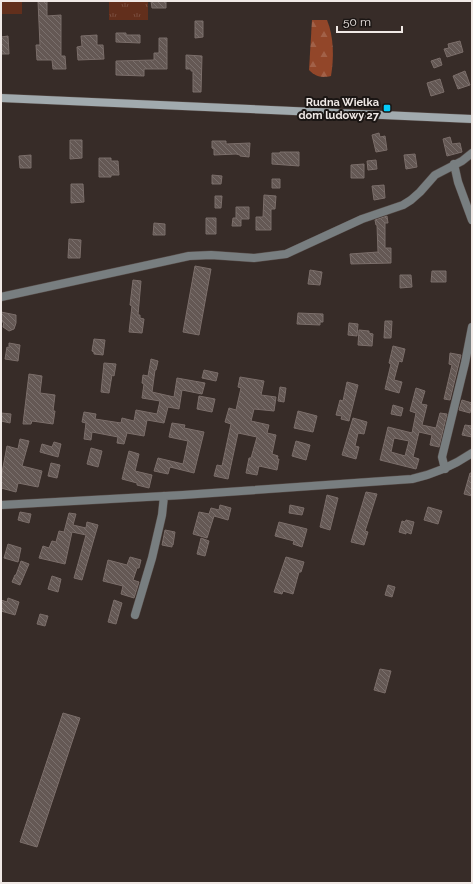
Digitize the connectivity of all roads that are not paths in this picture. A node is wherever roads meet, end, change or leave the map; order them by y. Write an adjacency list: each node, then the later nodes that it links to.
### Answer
1 (1, 98): 2 (street)
2 (472, 119)
3 (472, 153): 4 (street)
4 (454, 164): 5 (street); 6 (street)
5 (472, 220)
6 (1, 298)
7 (472, 327): 9 (street)
8 (472, 453): 9 (street)
9 (445, 469): 10 (street)
10 (164, 496): 11 (street); 12 (street)
11 (1, 505)
12 (135, 615)

